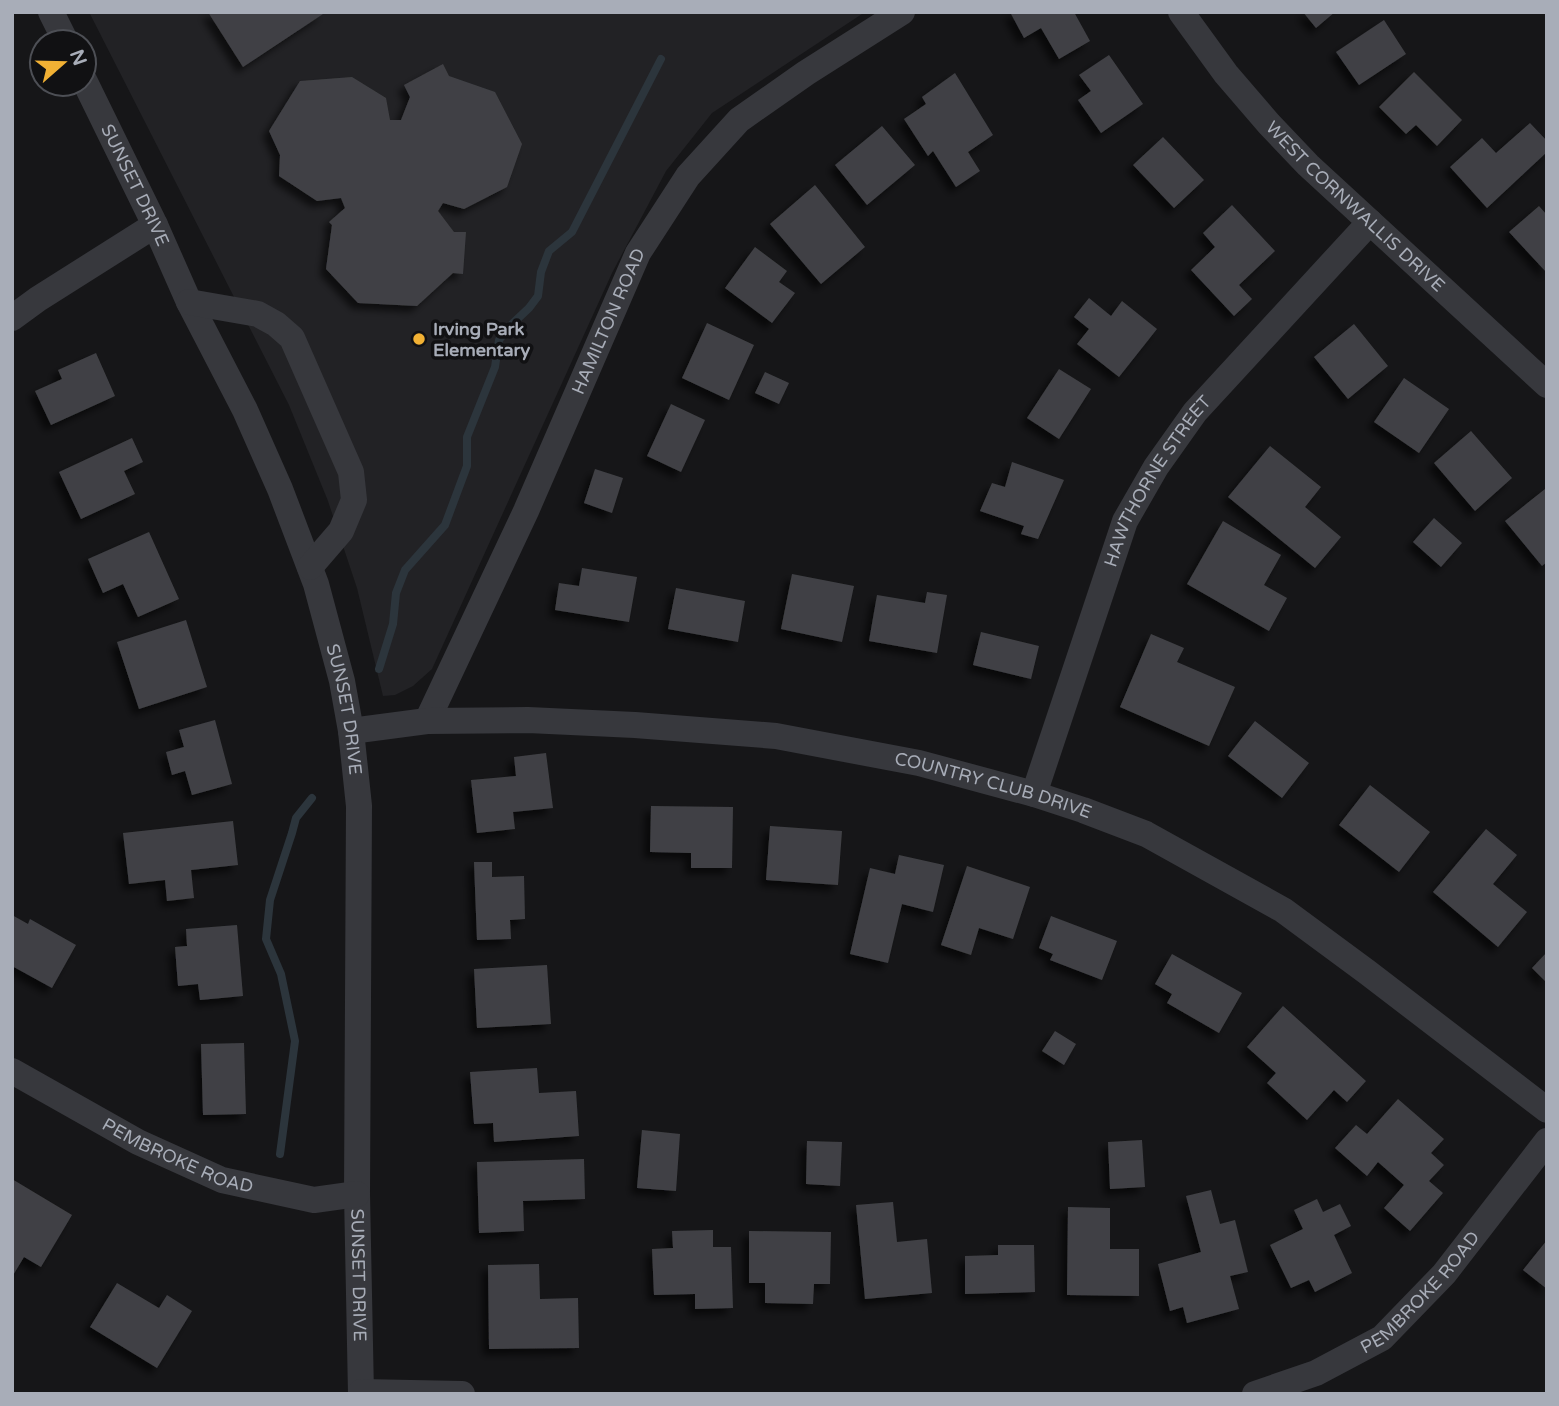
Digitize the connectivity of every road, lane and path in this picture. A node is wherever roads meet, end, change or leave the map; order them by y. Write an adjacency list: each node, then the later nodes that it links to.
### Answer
1 (51, 12): 4 (street)
2 (902, 12): 12 (street, HAMILTON ROAD)
3 (1181, 12): 6 (street, WEST CORNWALLIS DRIVE)
4 (59, 28)
5 (93, 98): 7 (street, SUNSET DRIVE)
6 (1370, 222): 10 (street, WEST CORNWALLIS DRIVE); 14 (street, HAWTHORNE STREET)
7 (155, 225): 8 (street, SUNSET DRIVE); 9 (street)
8 (189, 302): 11 (street, SUNSET DRIVE); 11 (street)
9 (12, 318)
10 (1547, 385)
11 (310, 567): 13 (street, SUNSET DRIVE)
12 (428, 721): 13 (street, COUNTRY CLUB DRIVE); 14 (street, COUNTRY CLUB DRIVE)
13 (351, 731): 18 (street, SUNSET DRIVE)
14 (1034, 793): 16 (street, COUNTRY CLUB DRIVE)
15 (12, 1071): 18 (street, PEMBROKE ROAD)
16 (1547, 1110)
17 (1547, 1141): 21 (street, PEMBROKE ROAD)
18 (357, 1194): 19 (street, SUNSET DRIVE)
19 (361, 1393): 20 (street)
20 (461, 1394)
21 (1255, 1394)

